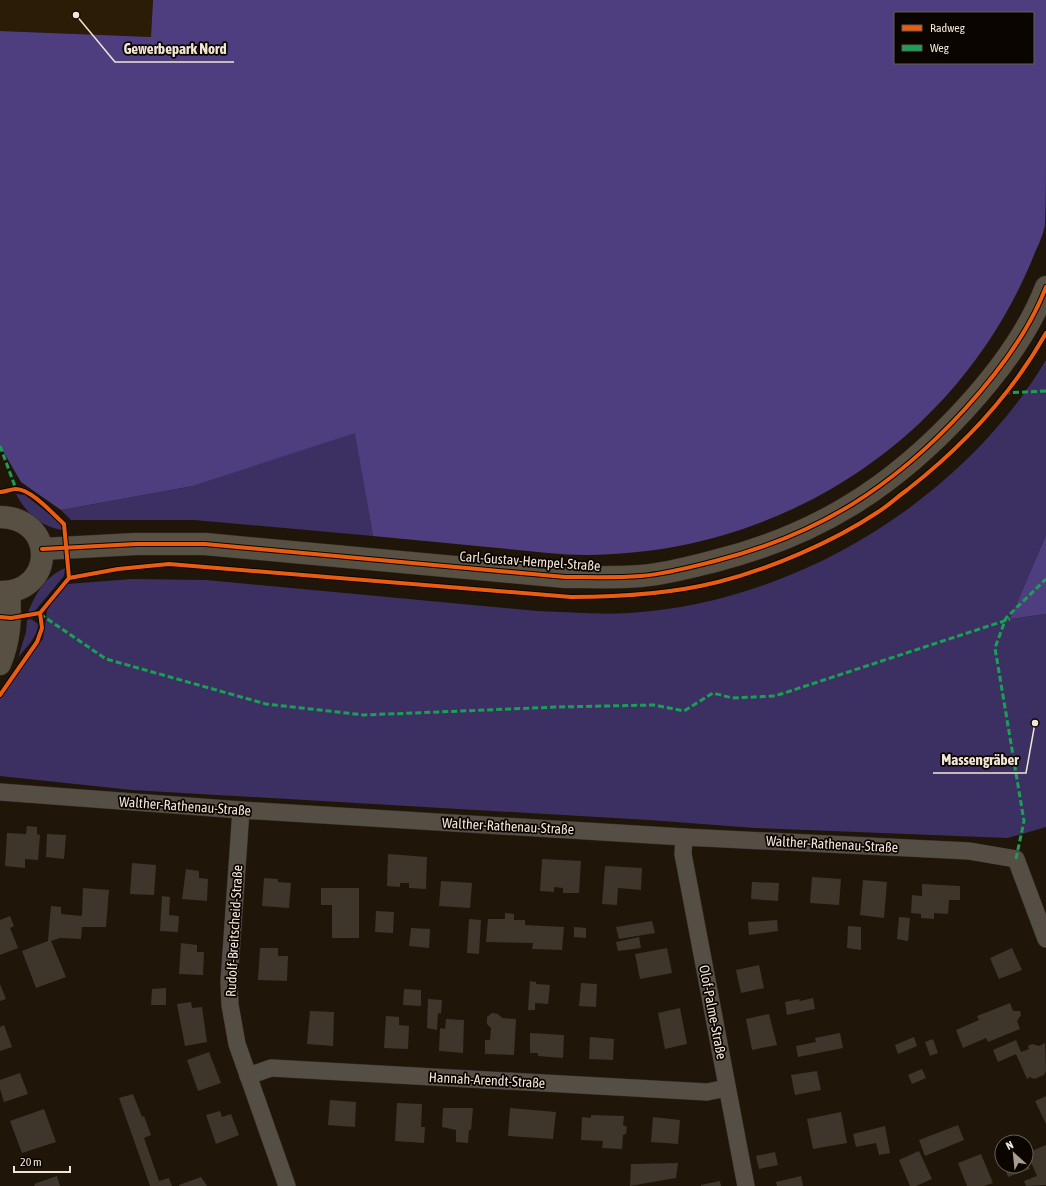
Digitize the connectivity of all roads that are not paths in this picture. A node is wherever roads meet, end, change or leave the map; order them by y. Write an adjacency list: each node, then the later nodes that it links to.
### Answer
1 (1046, 287): 3 (street, Carl-Gustav-Hempel-Straße)
2 (0, 517): 3 (street)
3 (42, 549): 4 (street)
4 (5, 592): 5 (street)
5 (0, 664)
6 (0, 792): 7 (street, Walther-Rathenau-Straße)
7 (241, 810): 8 (street, Walther-Rathenau-Straße); 10 (street, Rudolf-Breitscheid-Straße)
8 (684, 837): 9 (street, Walther-Rathenau-Straße); 11 (street, Olof-Palme-Straße)
9 (1046, 939)
10 (248, 1076): 11 (street, Hannah-Arendt-Straße); 12 (street, Rudolf-Breitscheid-Straße)
11 (727, 1088): 13 (street, Olof-Palme-Straße)
12 (287, 1186)
13 (746, 1186)

